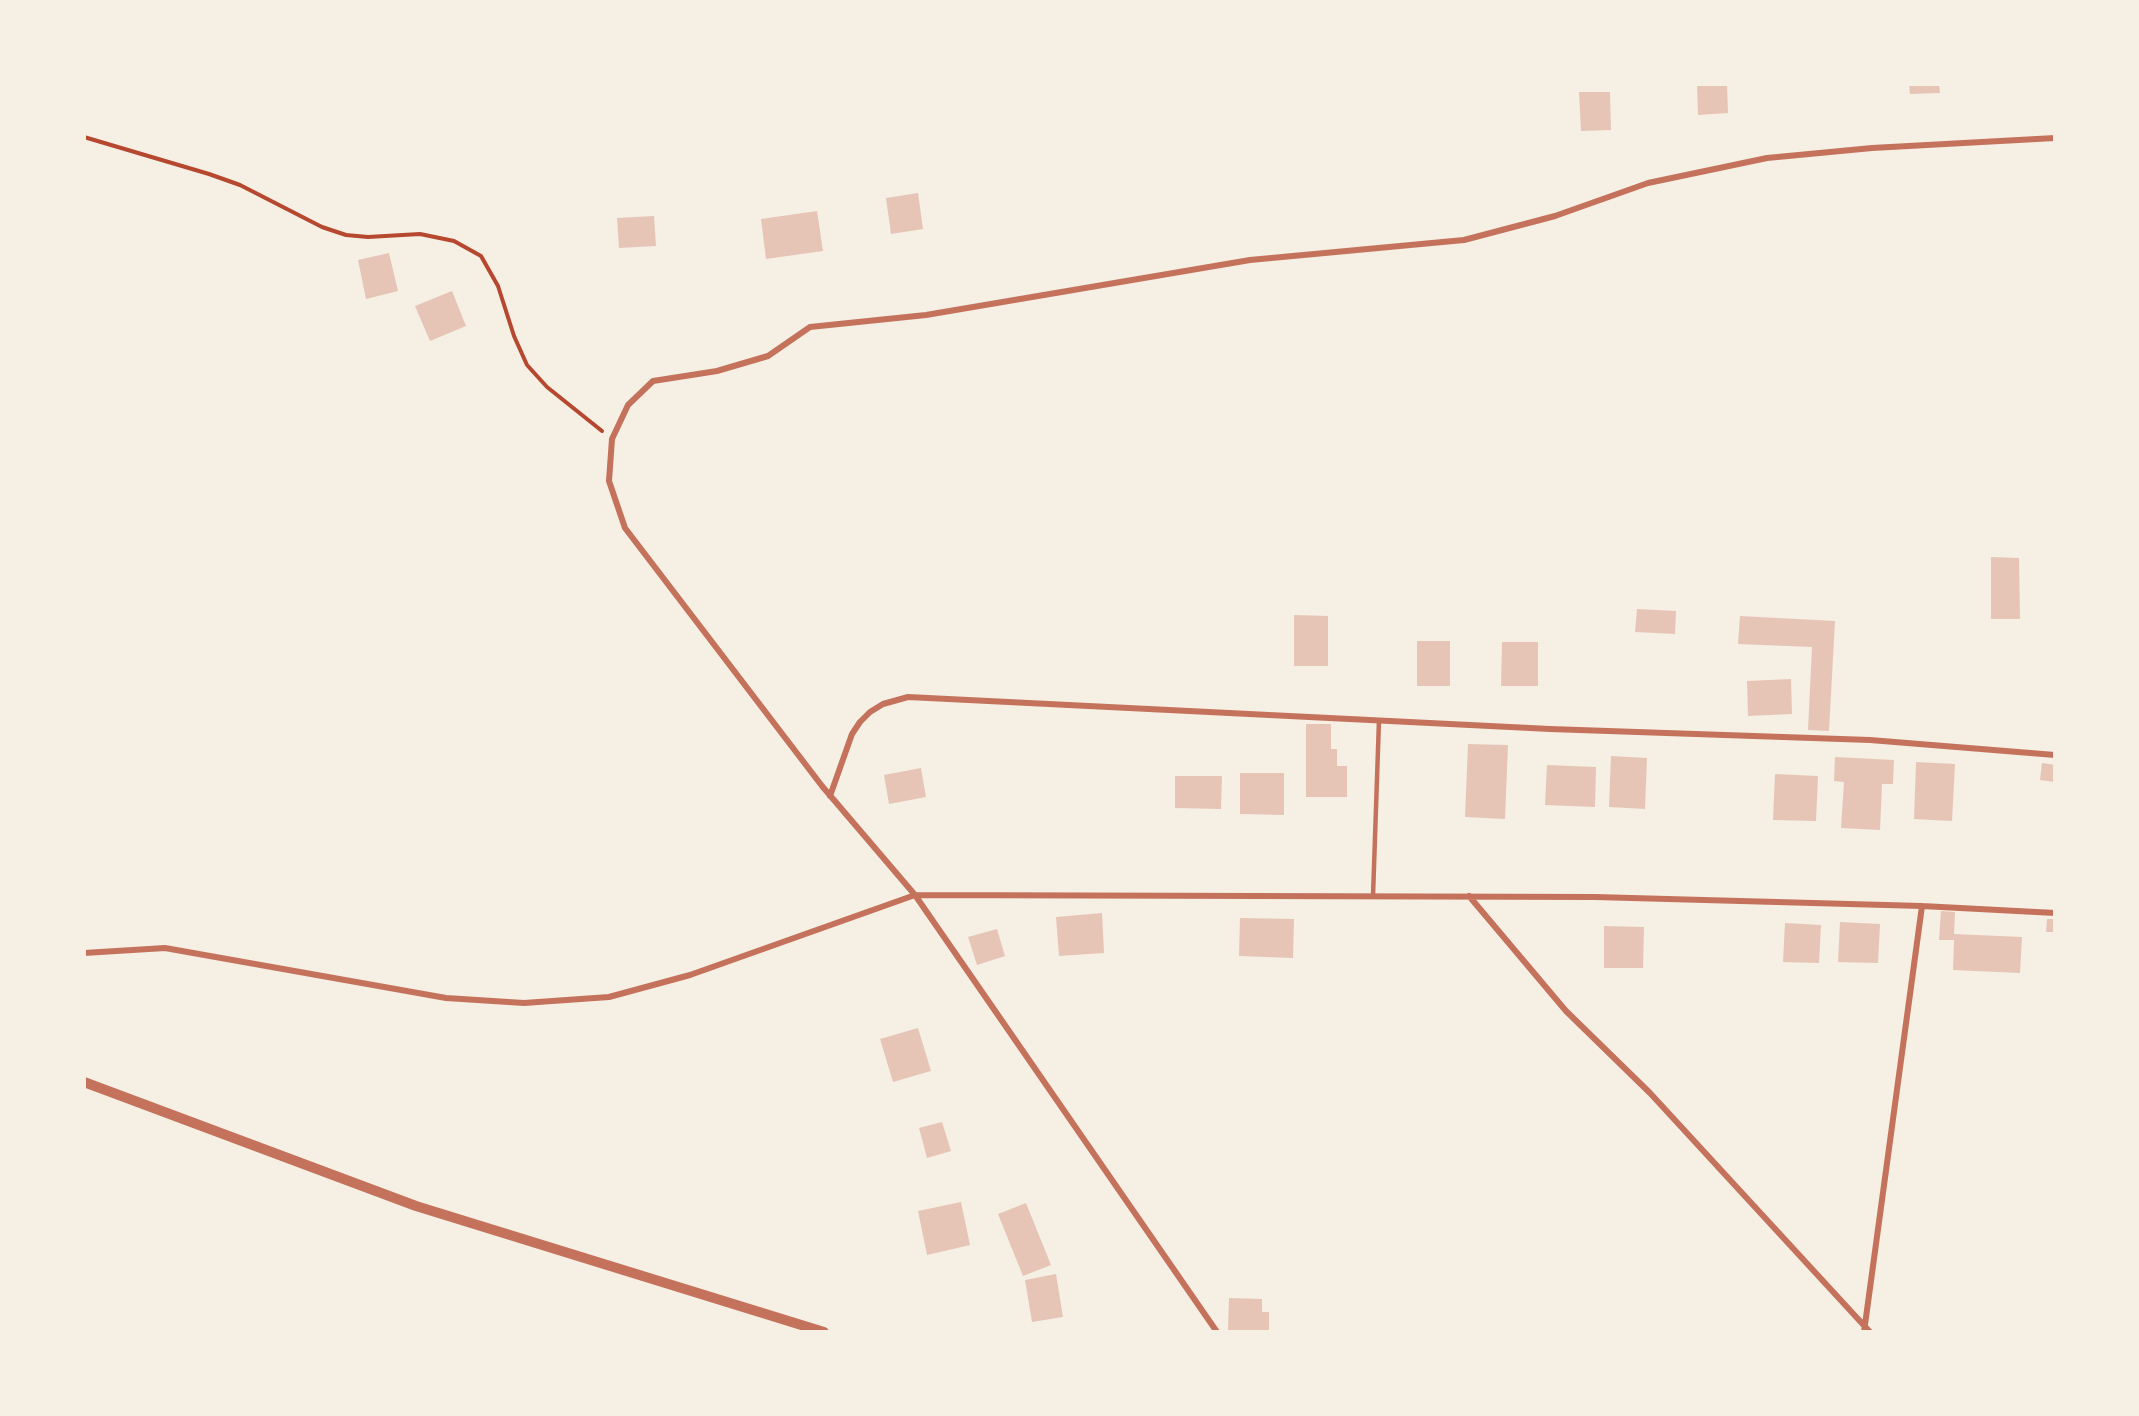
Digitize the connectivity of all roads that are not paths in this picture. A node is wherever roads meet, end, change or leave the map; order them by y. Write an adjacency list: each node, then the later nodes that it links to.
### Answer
1 (2055, 138): 4 (street)
2 (1379, 720): 3 (street); 4 (street); 6 (lane)
3 (2055, 755)
4 (830, 796): 5 (street)
5 (915, 895): 6 (street); 10 (street); 14 (street)
6 (1373, 896): 7 (street)
7 (1469, 896): 8 (street); 12 (street)
8 (1922, 906): 9 (street); 12 (street)
9 (2055, 913)
10 (84, 953)
11 (84, 1082): 13 (street)
12 (1864, 1329): 15 (street)
13 (824, 1332)
14 (1218, 1332)
15 (1870, 1332)

